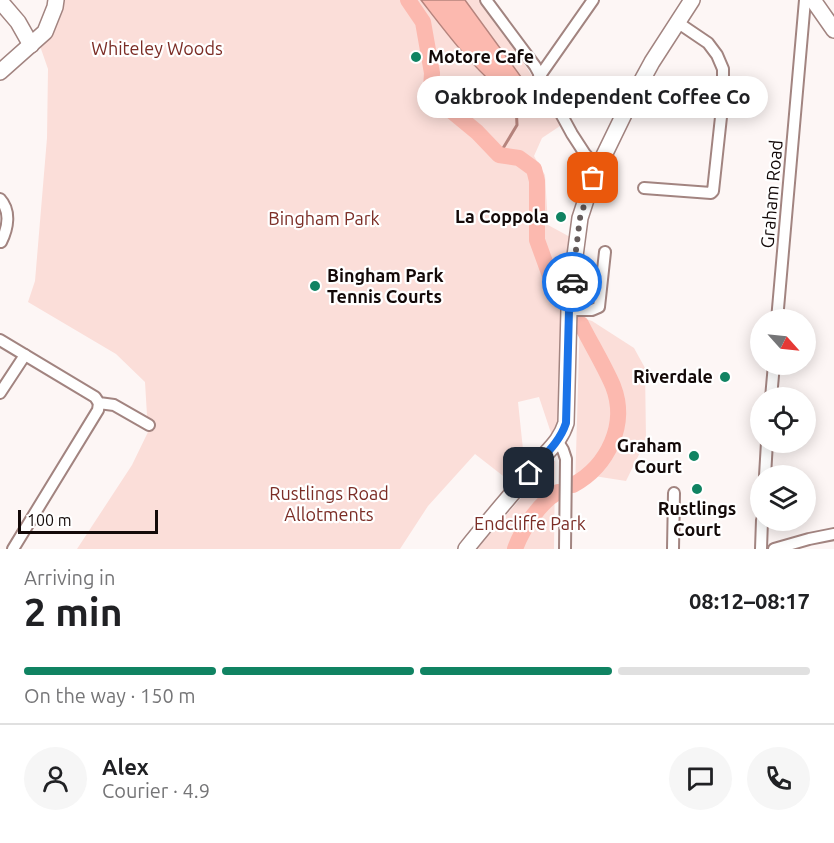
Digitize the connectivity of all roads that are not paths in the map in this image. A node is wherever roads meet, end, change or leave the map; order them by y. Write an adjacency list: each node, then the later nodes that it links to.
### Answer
1 (56, 0): 10 (street)
2 (486, 0): 12 (street)
3 (692, 0): 8 (street)
4 (805, 0): 18 (street, Graham Road)
5 (813, 0): 9 (street)
6 (0, 1): 10 (street)
7 (591, 1): 12 (street)
8 (677, 22): 13 (street); 14 (street)
9 (834, 30)
10 (31, 45): 11 (street)
11 (0, 72)
12 (539, 77): 13 (street)
13 (597, 167): 19 (street)
14 (644, 188)
15 (0, 199): 16 (street)
16 (1, 242)
17 (605, 252): 19 (street)
18 (778, 309)
19 (569, 310): 25 (street)
20 (0, 340): 21 (street)
21 (25, 354): 22 (street); 23 (street)
22 (0, 393)
23 (99, 403): 24 (street); 29 (street)
24 (148, 425)
25 (558, 442): 30 (street); 31 (street)
26 (674, 493): 32 (street)
27 (761, 531): 33 (street)
28 (834, 534): 34 (street)
29 (13, 549)
30 (466, 549)
31 (565, 549)
32 (673, 549)
33 (760, 549)
34 (774, 549)

